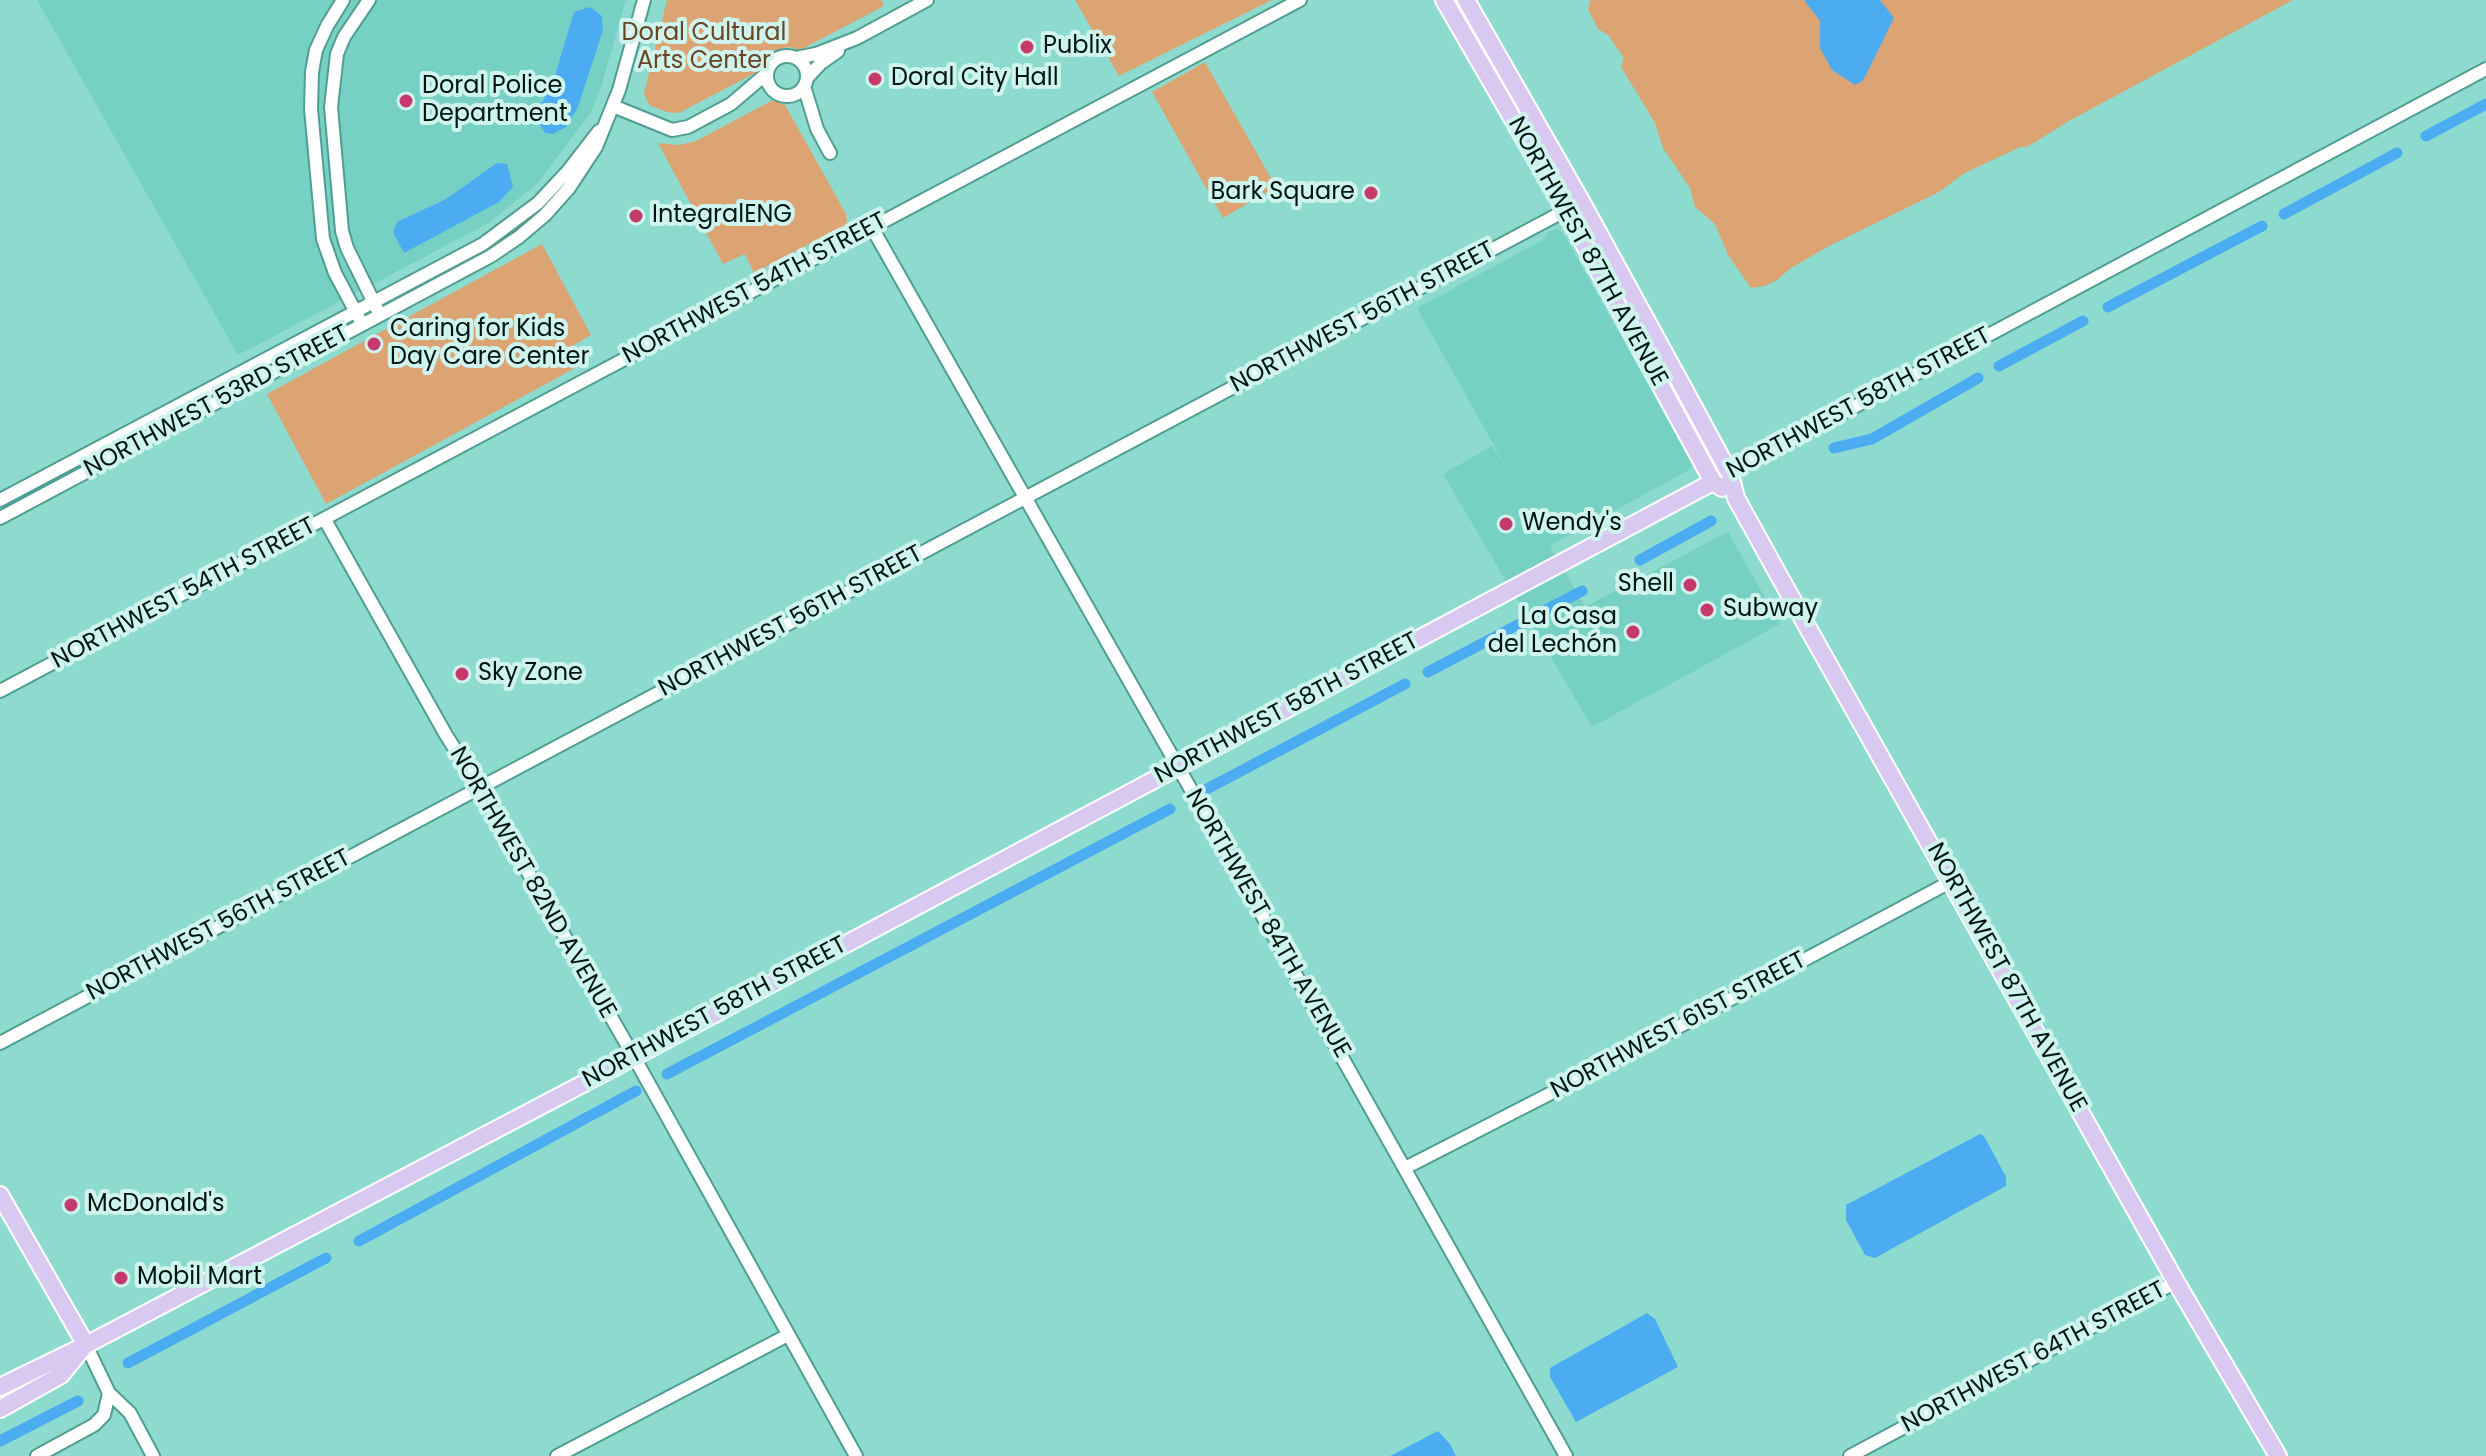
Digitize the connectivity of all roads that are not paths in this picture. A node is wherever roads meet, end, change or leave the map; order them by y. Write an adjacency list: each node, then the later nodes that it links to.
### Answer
1 (343, 0): 23 (street)
2 (369, 0): 21 (street)
3 (644, 0): 16 (street, NORTHWEST 53RD STREET)
4 (927, 0): 8 (street)
5 (1300, 0): 26 (street, NORTHWEST 54TH STREET)
6 (1444, 0): 24 (main road, NORTHWEST 87TH AVENUE)
7 (1466, 0): 22 (main road, NORTHWEST 87TH AVENUE)
8 (903, 6): 9 (street)
9 (857, 38): 10 (street); 13 (street)
10 (796, 58): 12 (street); 13 (street)
11 (2486, 69): 33 (street, NORTHWEST 58TH STREET)
12 (766, 74): 14 (street); 15 (street)
13 (806, 82): 14 (street); 18 (street)
14 (780, 94): 15 (street); 18 (street)
15 (731, 104): 16 (street)
16 (613, 106): 17 (street, NORTHWEST 53RD STREET)
17 (604, 126): 20 (street, NORTHWEST 53RD STREET); 25 (street, NORTHWEST 53RD STREET)
18 (817, 129): 19 (street)
19 (830, 153)
20 (546, 195): 25 (street); 27 (street, NORTHWEST 53RD STREET)
21 (339, 201): 23 (street); 27 (street)
22 (1581, 201): 24 (street, NORTHWEST 56TH STREET); 33 (main road, NORTHWEST 87TH AVENUE)
23 (320, 203): 28 (street)
24 (1566, 211): 34 (main road, NORTHWEST 87TH AVENUE); 35 (street, NORTHWEST 56TH STREET)
25 (545, 215): 29 (street, NORTHWEST 53RD STREET)
26 (871, 226): 35 (street, NORTHWEST 84TH AVENUE); 39 (street, NORTHWEST 54TH STREET)
27 (373, 302): 28 (street, NORTHWEST 53RD STREET); 29 (street)
28 (356, 311): 30 (street); 31 (street, NORTHWEST 53RD STREET)
29 (380, 315): 30 (street, NORTHWEST 53RD STREET)
30 (363, 324): 32 (street, NORTHWEST 53RD STREET)
31 (87, 454): 32 (street); 37 (street, NORTHWEST 53RD STREET)
32 (95, 467): 38 (street, NORTHWEST 53RD STREET)
33 (1730, 474): 34 (street, NORTHWEST 58TH STREET); 36 (main road, NORTHWEST 87TH AVENUE)
34 (1713, 482): 36 (main road, NORTHWEST 87TH AVENUE); 41 (main road, NORTHWEST 58TH STREET)
35 (1024, 497): 41 (street, NORTHWEST 84TH AVENUE); 42 (street, NORTHWEST 56TH STREET)
36 (1736, 498): 43 (main road, NORTHWEST 87TH AVENUE)
37 (0, 500)
38 (0, 518)
39 (325, 520): 40 (street, NORTHWEST 54TH STREET); 42 (street, NORTHWEST 82ND AVENUE)
40 (0, 691)
41 (1177, 768): 45 (main road, NORTHWEST 58TH STREET); 46 (street, NORTHWEST 84TH AVENUE)
42 (479, 787): 44 (street, NORTHWEST 56TH STREET); 45 (street, NORTHWEST 82ND AVENUE)
43 (1952, 881): 46 (street, NORTHWEST 61ST STREET); 49 (main road, NORTHWEST 87TH AVENUE)
44 (0, 1043)
45 (634, 1057): 50 (street, NORTHWEST 82ND AVENUE); 51 (main road, NORTHWEST 58TH STREET)
46 (1405, 1168): 59 (street, NORTHWEST 84TH AVENUE)
47 (0, 1195): 48 (main road)
48 (5, 1214): 51 (main road)
49 (2176, 1282): 60 (street, NORTHWEST 64TH STREET); 61 (main road, NORTHWEST 87TH AVENUE)
50 (788, 1335): 57 (street); 58 (street, NORTHWEST 82ND AVENUE)
51 (86, 1345): 52 (main road, NORTHWEST 58TH STREET); 53 (street); 54 (main road, NORTHWEST 58TH STREET)
52 (0, 1387)
53 (109, 1393): 55 (street); 56 (street)
54 (0, 1409)
55 (37, 1456)
56 (153, 1456)
57 (557, 1456)
58 (856, 1456)
59 (1566, 1456)
60 (1850, 1456)
61 (2278, 1456)

